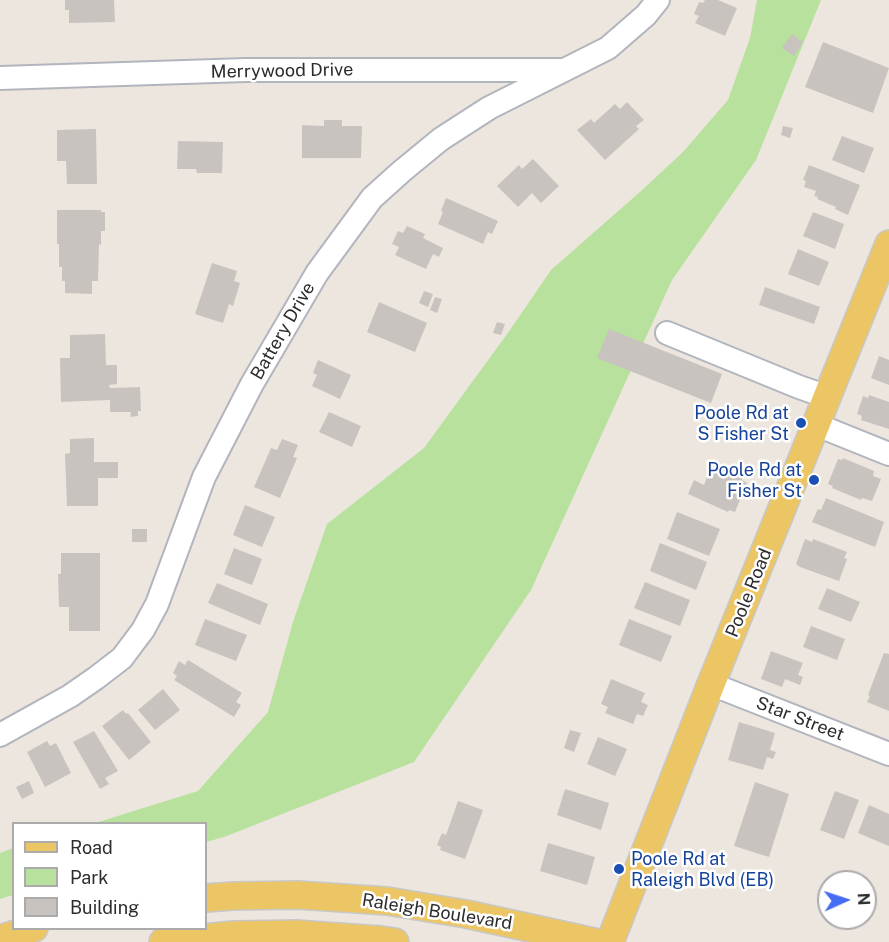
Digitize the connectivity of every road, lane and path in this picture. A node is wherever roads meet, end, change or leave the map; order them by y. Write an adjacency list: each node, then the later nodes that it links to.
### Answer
1 (658, 0): 2 (street, Battery Drive)
2 (565, 70): 3 (street, Merrywood Drive); 10 (street, Battery Drive)
3 (0, 78)
4 (889, 244): 6 (main road, Poole Road)
5 (667, 333): 6 (street)
6 (828, 397): 7 (main road, Poole Road)
7 (817, 425): 8 (street); 9 (main road, Poole Road)
8 (889, 453)
9 (711, 684): 11 (street, Star Street); 18 (main road, Poole Road)
10 (0, 735)
11 (889, 754)
12 (207, 898): 17 (main road, Raleigh Boulevard)
13 (28, 930): 14 (main road)
14 (0, 939)
15 (163, 942): 16 (main road, Raleigh Boulevard)
16 (395, 942)
17 (594, 942)
18 (610, 942)

